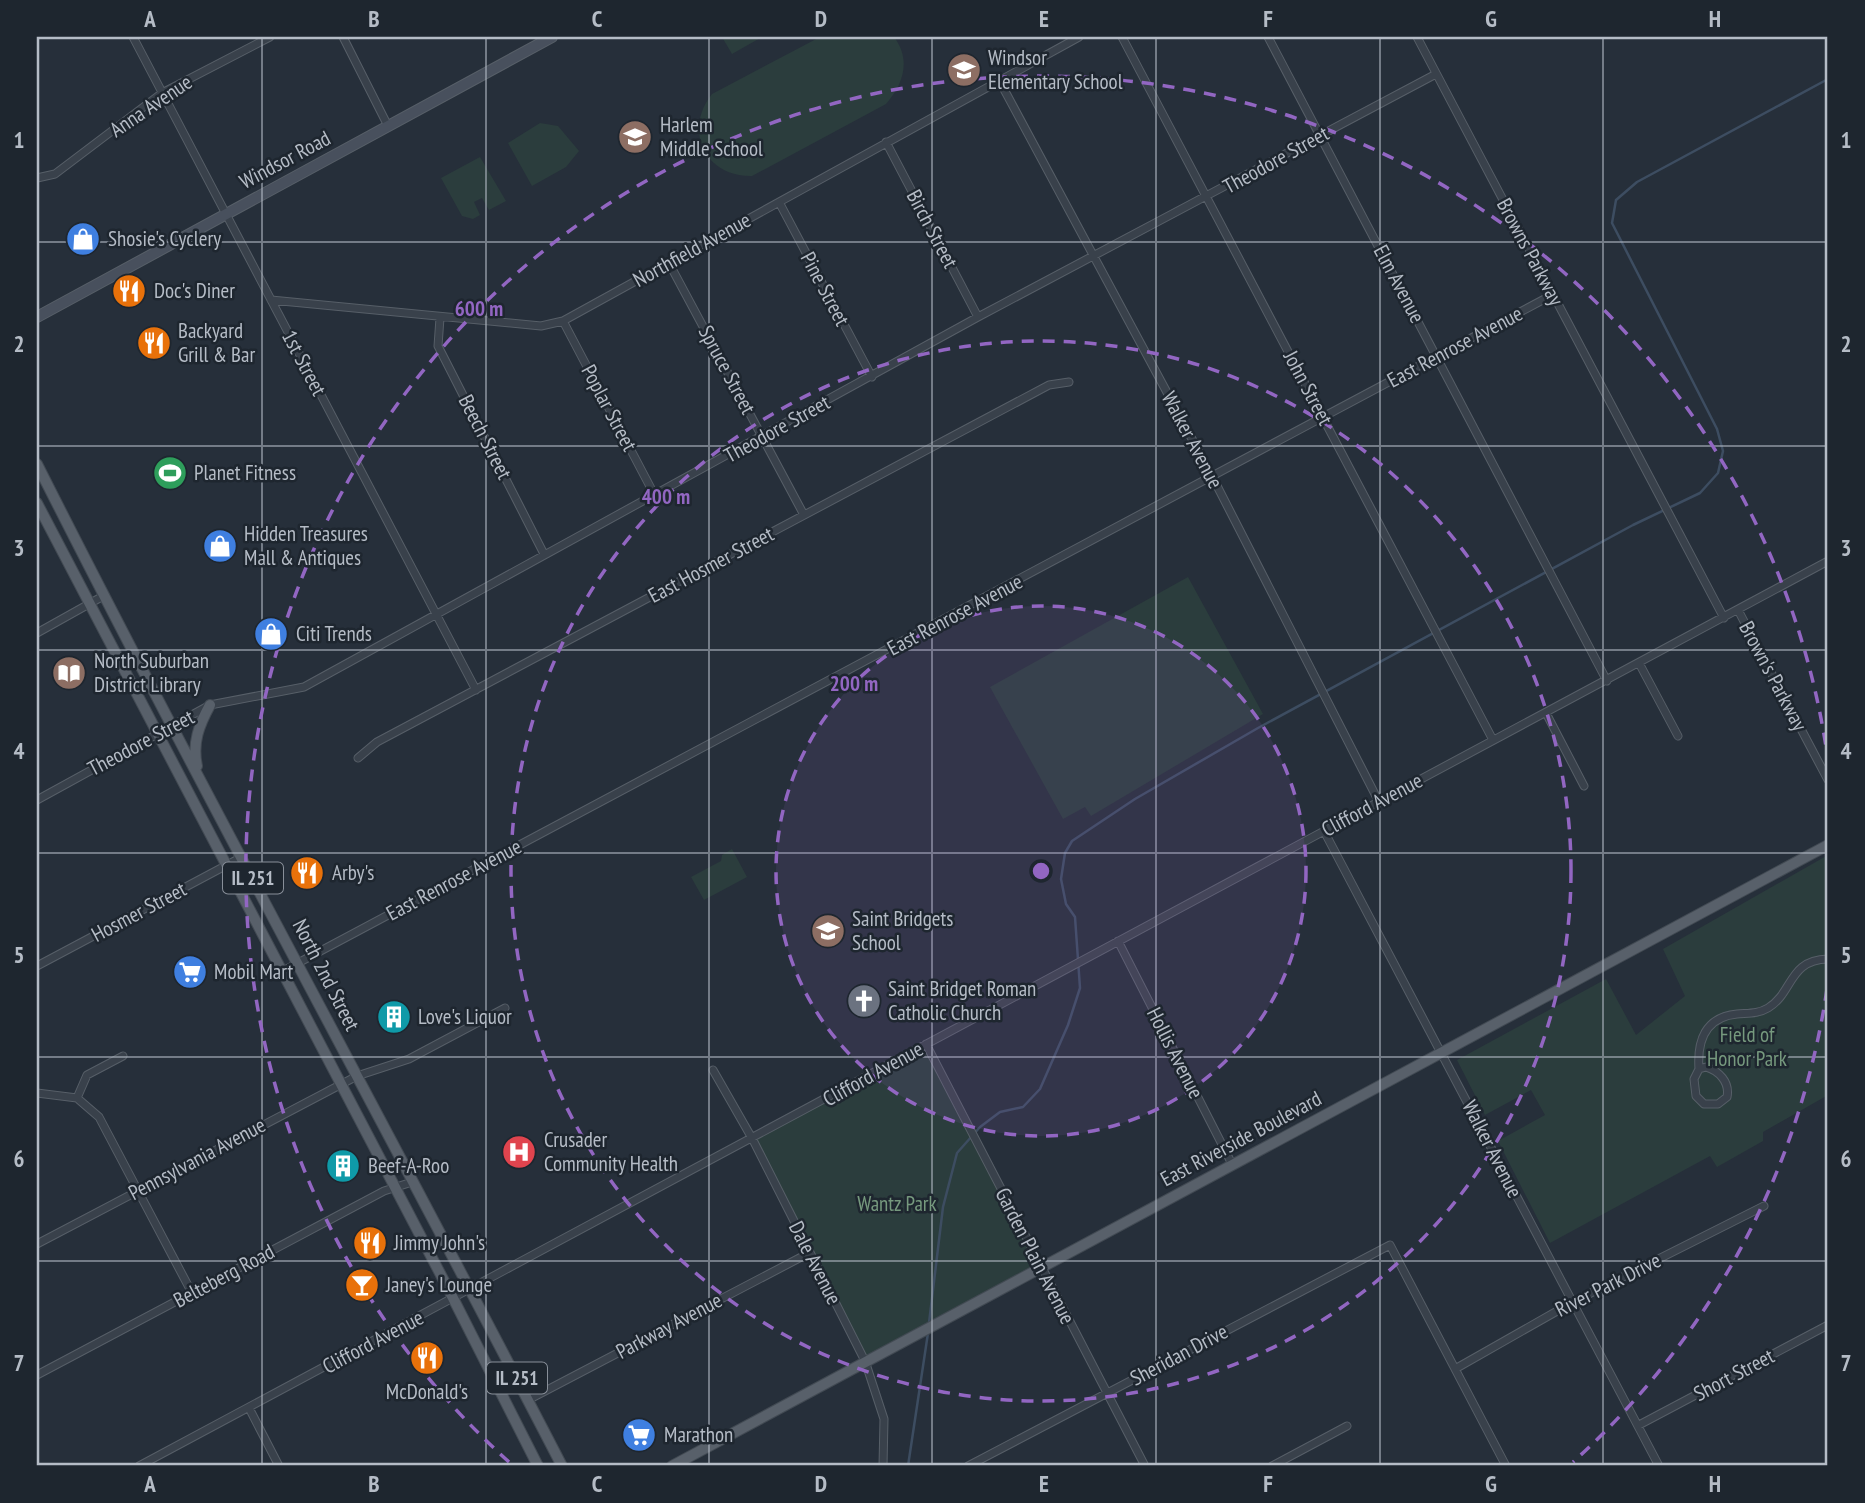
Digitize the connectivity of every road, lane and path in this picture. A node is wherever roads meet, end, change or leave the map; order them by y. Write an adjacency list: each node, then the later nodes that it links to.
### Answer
1 (132, 37): 11 (street, 1st Street)
2 (270, 37): 11 (street, Anna Avenue)
3 (343, 37): 12 (street)
4 (1079, 37): 10 (street, Northfield Avenue)
5 (1122, 37): 16 (street, John Street)
6 (1268, 37): 13 (street, Elm Avenue)
7 (1417, 37): 9 (street, Browns Parkway)
8 (548, 38): 12 (street, Windsor Road)
9 (1436, 74): 13 (street, Theodore Street); 21 (street, Browns Parkway)
10 (999, 80): 14 (street, Northfield Avenue); 19 (street, Walker Avenue)
11 (162, 93): 15 (street, Anna Avenue); 18 (street, 1st Street)
12 (388, 125): 18 (street, Windsor Road)
13 (1320, 135): 16 (street, Theodore Street); 27 (street, Elm Avenue)
14 (887, 142): 17 (street, Northfield Avenue); 24 (street, Birch Street)
15 (37, 178)
16 (1208, 197): 19 (street, Theodore Street); 30 (street, John Street)
17 (779, 202): 20 (street, Northfield Avenue); 28 (street, Pine Street)
18 (226, 214): 22 (street, 1st Street); 23 (street, Windsor Road)
19 (1095, 257): 24 (street, Theodore Street); 33 (street, Walker Avenue)
20 (669, 263): 26 (street, Northfield Avenue); 31 (street, Spruce Street)
21 (1552, 295): 27 (street, East Renrose Avenue); 34 (street, Browns Parkway)
22 (271, 300): 25 (street, Northfield Avenue); 43 (street, 1st Street)
23 (37, 317)
24 (978, 317): 28 (street, Theodore Street)
25 (440, 318): 26 (street, Northfield Avenue); 38 (street, Beech Street)
26 (563, 321): 35 (street, Poplar Street)
27 (1437, 356): 30 (street, East Renrose Avenue); 47 (street, Elm Avenue)
28 (872, 377): 31 (street, Theodore Street)
29 (1069, 382): 37 (street, East Hosmer Street)
30 (1324, 417): 33 (street, East Renrose Avenue); 54 (street, John Street)
31 (763, 437): 35 (street, Theodore Street); 37 (street, Spruce Street)
32 (38, 471): 40 (main road, North 2nd Street / IL 251)
33 (1213, 478): 60 (street, Walker Avenue); 67 (street, East Renrose Avenue)
34 (1660, 494): 44 (street, Brown's Parkway)
35 (654, 496): 38 (street, Theodore Street)
36 (37, 503): 41 (main road, North 2nd Street / IL 251)
37 (804, 515): 48 (street, East Hosmer Street)
38 (544, 554): 43 (street, Theodore Street)
39 (1828, 561): 42 (street, Clifford Avenue)
40 (105, 595): 41 (street); 51 (main road, North 2nd Street / IL 251)
41 (91, 603): 45 (street); 52 (main road, North 2nd Street / IL 251)
42 (1738, 610): 44 (street, Clifford Avenue); 57 (street, Brown's Parkway)
43 (437, 616): 48 (street, 1st Street); 49 (street, Theodore Street)
44 (1724, 618): 46 (street, Clifford Avenue)
45 (37, 633)
46 (1639, 663): 47 (street, Clifford Avenue); 53 (street)
47 (1607, 681): 50 (street, Clifford Avenue)
48 (476, 690): 55 (street, East Hosmer Street)
49 (210, 705): 51 (street, Theodore Street); 56 (main road)
50 (1546, 713): 54 (street, Clifford Avenue); 58 (street)
51 (171, 727): 52 (street, Theodore Street); 56 (main road, North 2nd Street / IL 251)
52 (159, 734): 59 (street, Theodore Street); 64 (main road, North 2nd Street / IL 251)
53 (1678, 736)
54 (1493, 740): 60 (street, Clifford Avenue)
55 (358, 758)
56 (200, 776): 63 (main road, North 2nd Street / IL 251)
57 (1828, 780)
58 (1584, 786)
59 (37, 800)
60 (1380, 802): 61 (street, Clifford Avenue)
61 (1324, 831): 65 (street, Clifford Avenue); 72 (street, Walker Avenue)
62 (1828, 845): 72 (main road, East Riverside Boulevard)
63 (242, 857): 64 (street, Hosmer Street); 67 (main road, North 2nd Street / IL 251)
64 (227, 865): 68 (street, Hosmer Street); 69 (main road, North 2nd Street / IL 251)
65 (1118, 941): 71 (street, Clifford Avenue); 81 (street, Hollis Avenue)
66 (1828, 958): 74 (street)
67 (298, 963): 69 (street, East Renrose Avenue); 76 (main road, North 2nd Street / IL 251)
68 (37, 966)
69 (283, 971): 77 (main road, North 2nd Street / IL 251)
70 (505, 1007): 76 (street, Pennsylvania Avenue)
71 (926, 1044): 80 (street, Clifford Avenue); 88 (street, Garden Plain Avenue)
72 (1443, 1054): 81 (main road, East Riverside Boulevard); 92 (street, Walker Avenue)
73 (122, 1056): 79 (street)
74 (1699, 1069): 74 (street)
75 (713, 1070): 80 (street, Dale Avenue)
76 (357, 1076): 77 (street, Pennsylvania Avenue); 82 (main road, North 2nd Street / IL 251)
77 (341, 1084): 83 (main road, North 2nd Street / IL 251); 84 (street, Pennsylvania Avenue)
78 (37, 1093): 79 (street)
79 (77, 1098): 84 (street)
80 (752, 1140): 87 (street, Dale Avenue); 89 (street, Clifford Avenue)
81 (1232, 1164): 88 (main road, East Riverside Boulevard)
82 (412, 1182): 83 (street, Belteberg Road); 89 (main road, North 2nd Street / IL 251)
83 (395, 1188): 90 (street, Belteberg Road); 91 (main road, North 2nd Street / IL 251)
84 (139, 1189): 86 (street, Pennsylvania Avenue); 90 (street)
85 (1764, 1206): 92 (street, River Park Drive)
86 (37, 1244)
87 (809, 1253): 94 (street, Dale Avenue); 100 (street, Parkway Avenue)
88 (1041, 1269): 94 (main road, East Riverside Boulevard); 99 (street, Garden Plain Avenue)
89 (472, 1290): 91 (street, Clifford Avenue); 95 (main road, North 2nd Street / IL 251)
90 (192, 1293): 97 (street, Belteberg Road)
91 (454, 1300): 98 (main road, North 2nd Street / IL 251); 101 (street, Clifford Avenue)
92 (1573, 1301): 96 (street, River Park Drive); 102 (street, Walker Avenue)
93 (1828, 1325): 102 (street, Short Street)
94 (865, 1361): 108 (main road, East Riverside Boulevard); 109 (street, Dale Avenue)
95 (510, 1366): 98 (main road); 100 (main road, North 2nd Street / IL 251)
96 (1455, 1369): 99 (street, Sheridan Drive); 113 (street)
97 (37, 1375)
98 (492, 1375): 106 (main road, North 2nd Street / IL 251)
99 (1106, 1393): 110 (street, Sheridan Drive); 111 (street, Garden Plain Avenue)
100 (528, 1401): 107 (main road, North 2nd Street / IL 251)
101 (249, 1408): 104 (street, Clifford Avenue); 105 (street)
102 (1639, 1424): 114 (street, Walker Avenue)
103 (1347, 1426): 112 (street)
104 (139, 1466)
105 (279, 1466)
106 (538, 1466)
107 (562, 1466)
108 (672, 1466)
109 (883, 1466)
110 (968, 1466)
111 (1145, 1466)
112 (1272, 1466)
113 (1506, 1466)
114 (1659, 1466)

